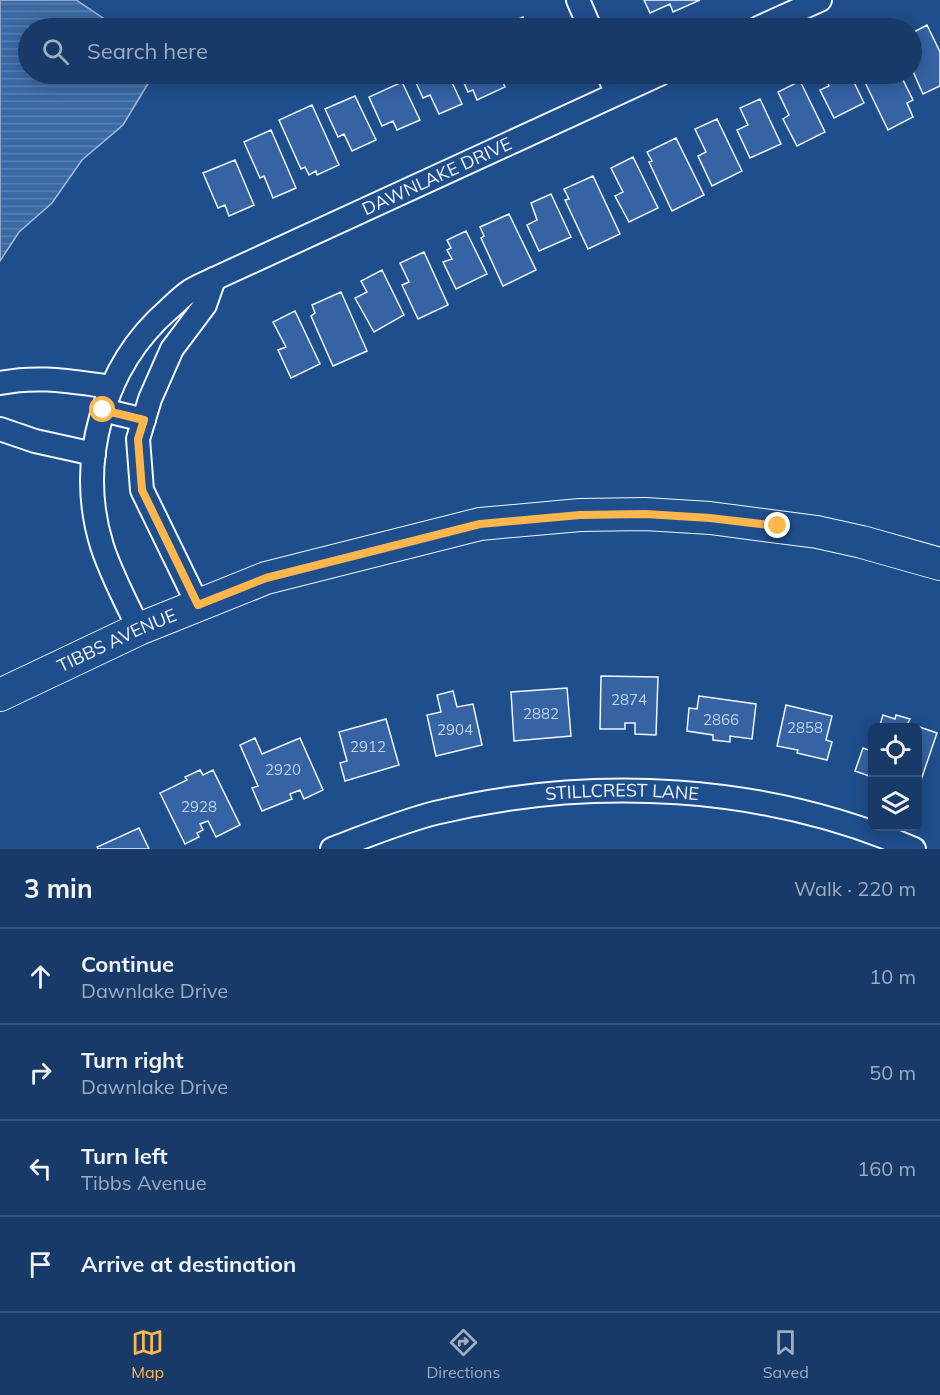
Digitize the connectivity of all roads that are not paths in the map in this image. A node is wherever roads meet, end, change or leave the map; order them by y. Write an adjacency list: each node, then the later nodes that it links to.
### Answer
1 (578, 0): 3 (street)
2 (820, 0): 4 (street)
3 (586, 18)
4 (780, 18)
5 (611, 84): 6 (street, DAWNLAKE DRIVE)
6 (214, 279): 8 (street, DAWNLAKE DRIVE); 10 (street)
7 (0, 383): 8 (street)
8 (112, 387): 9 (street, DAWNLAKE DRIVE)
9 (103, 410): 10 (street); 12 (street, DAWNLAKE DRIVE)
10 (144, 420): 14 (street)
11 (0, 429): 12 (street)
12 (94, 453): 15 (street, DAWNLAKE DRIVE)
13 (940, 564): 14 (street, TIBBS AVENUE)
14 (198, 605): 15 (street, TIBBS AVENUE)
15 (139, 629): 16 (street, TIBBS AVENUE)
16 (0, 696)
17 (332, 849): 18 (street, STILLCREST LANE)
18 (914, 849)

